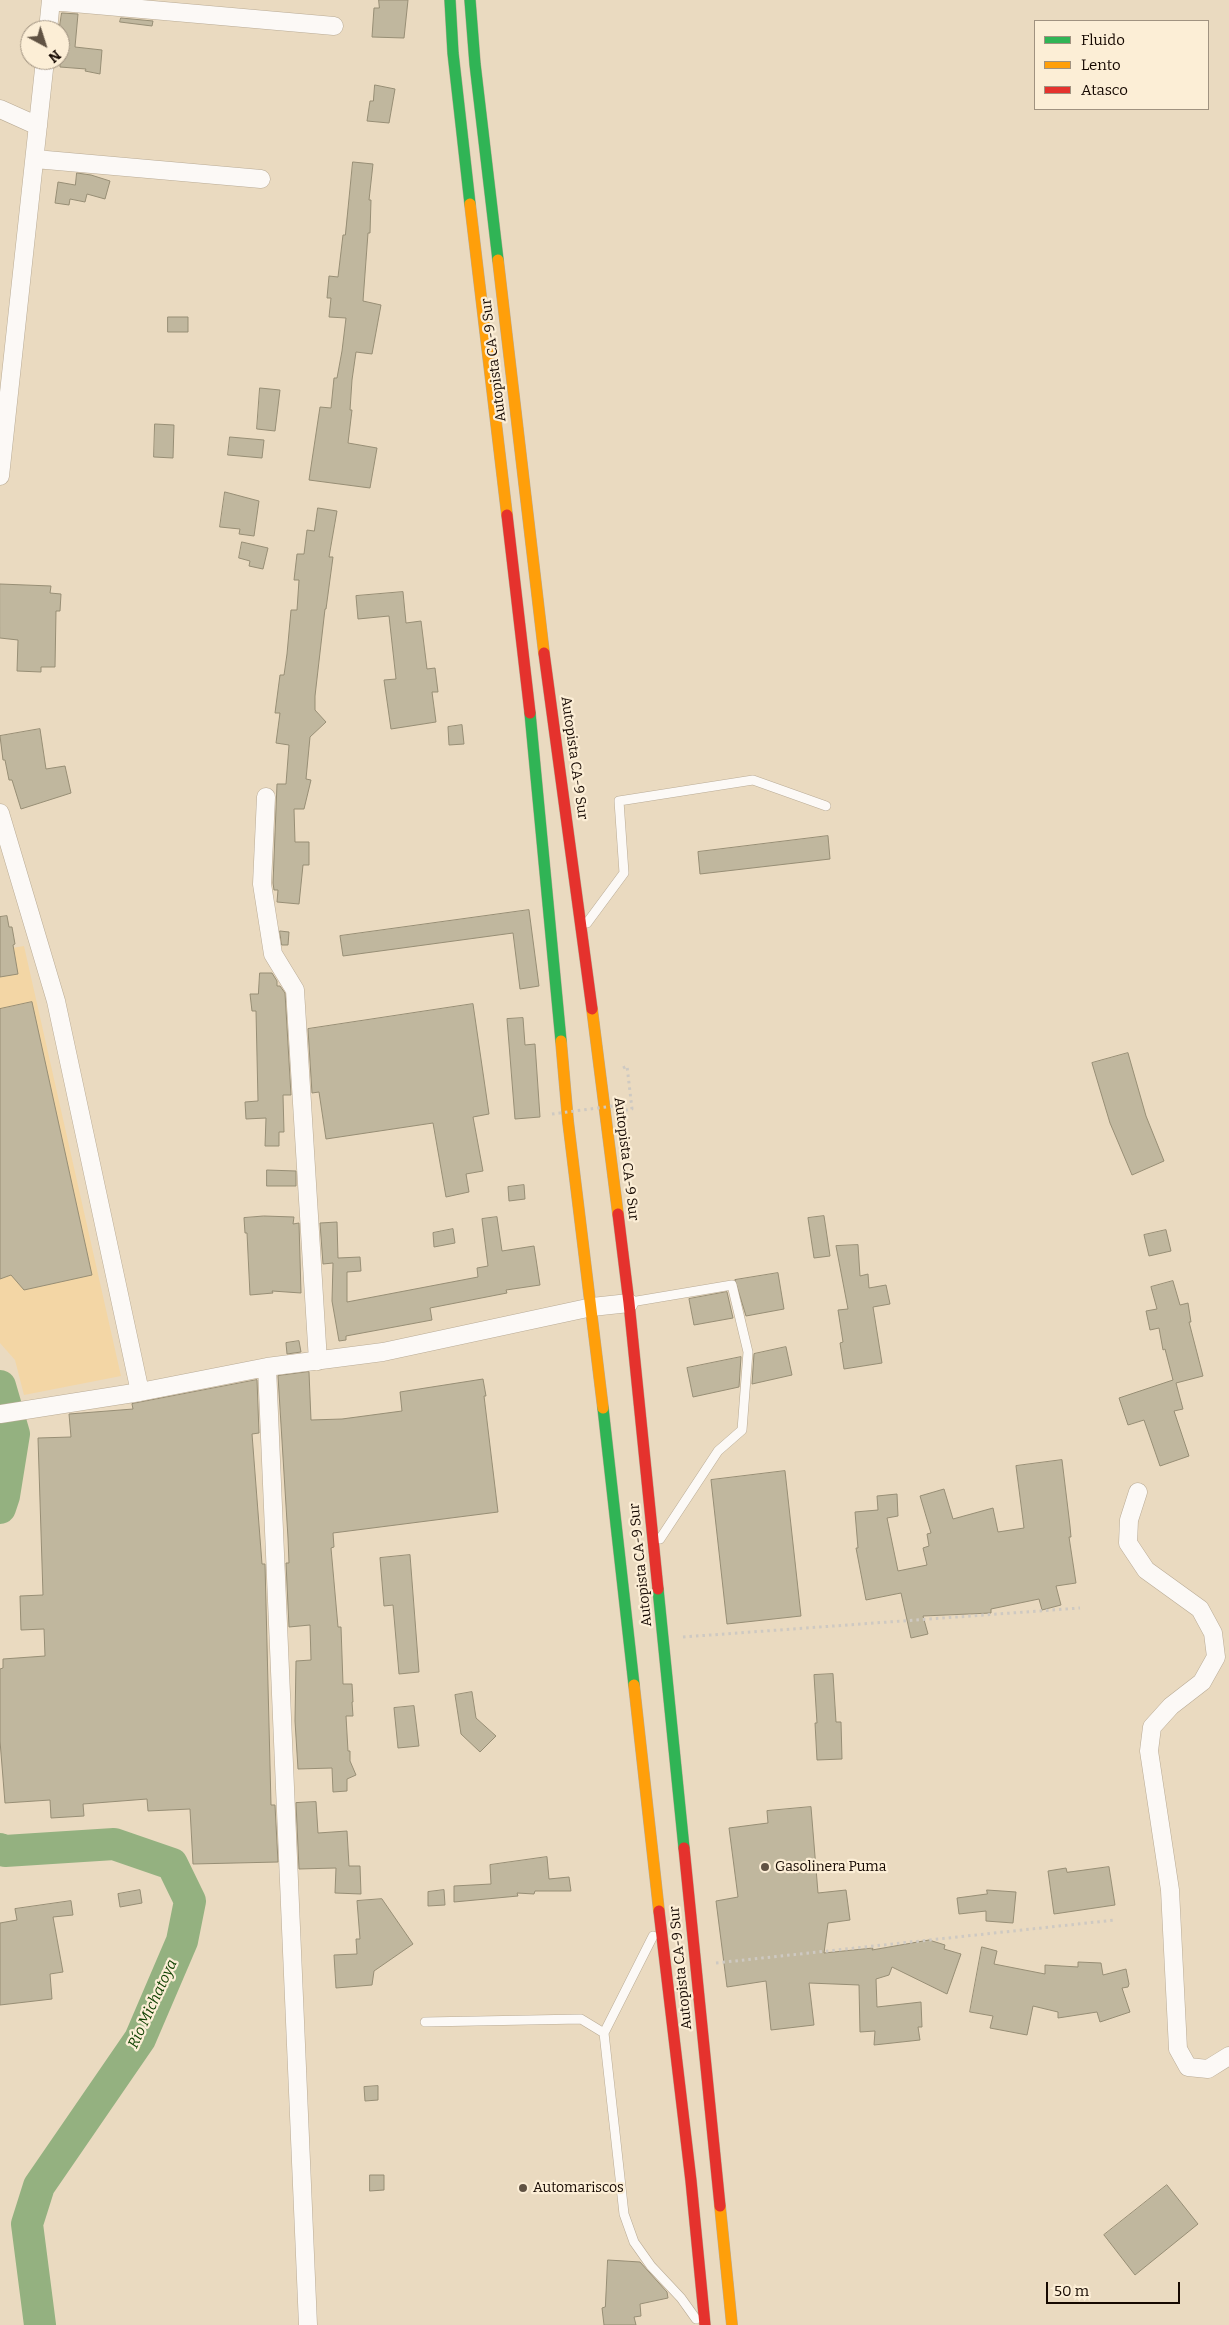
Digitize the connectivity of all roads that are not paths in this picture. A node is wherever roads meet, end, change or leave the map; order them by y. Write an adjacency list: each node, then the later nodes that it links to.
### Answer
1 (450, 0): 17 (highway, Autopista CA-9 Sur)
2 (470, 0): 15 (highway, Autopista CA-9 Sur)
3 (51, 1): 4 (street); 5 (street)
4 (49, 20)
5 (334, 26)
6 (44, 70): 8 (street)
7 (0, 108): 8 (street)
8 (38, 126): 9 (street)
9 (35, 159): 10 (street); 11 (street)
10 (261, 179)
11 (0, 476)
12 (266, 797): 18 (street)
13 (826, 806): 15 (lane)
14 (0, 813): 20 (street)
15 (582, 929): 16 (highway, Autopista CA-9 Sur)
16 (630, 1303): 17 (street); 23 (highway, Autopista CA-9 Sur); 23 (lane)
17 (592, 1307): 18 (street); 24 (highway, Autopista CA-9 Sur)
18 (318, 1361): 19 (street)
19 (267, 1368): 20 (street); 28 (street)
20 (140, 1392): 21 (street)
21 (0, 1414)
22 (1138, 1492): 27 (street)
23 (654, 1548): 31 (highway, Autopista CA-9 Sur)
24 (660, 1923): 26 (lane); 30 (highway, Autopista CA-9 Sur)
25 (425, 2022): 26 (lane)
26 (604, 2033): 29 (lane)
27 (1229, 2056)
28 (308, 2325)
29 (700, 2325)
30 (705, 2325)
31 (732, 2325)

